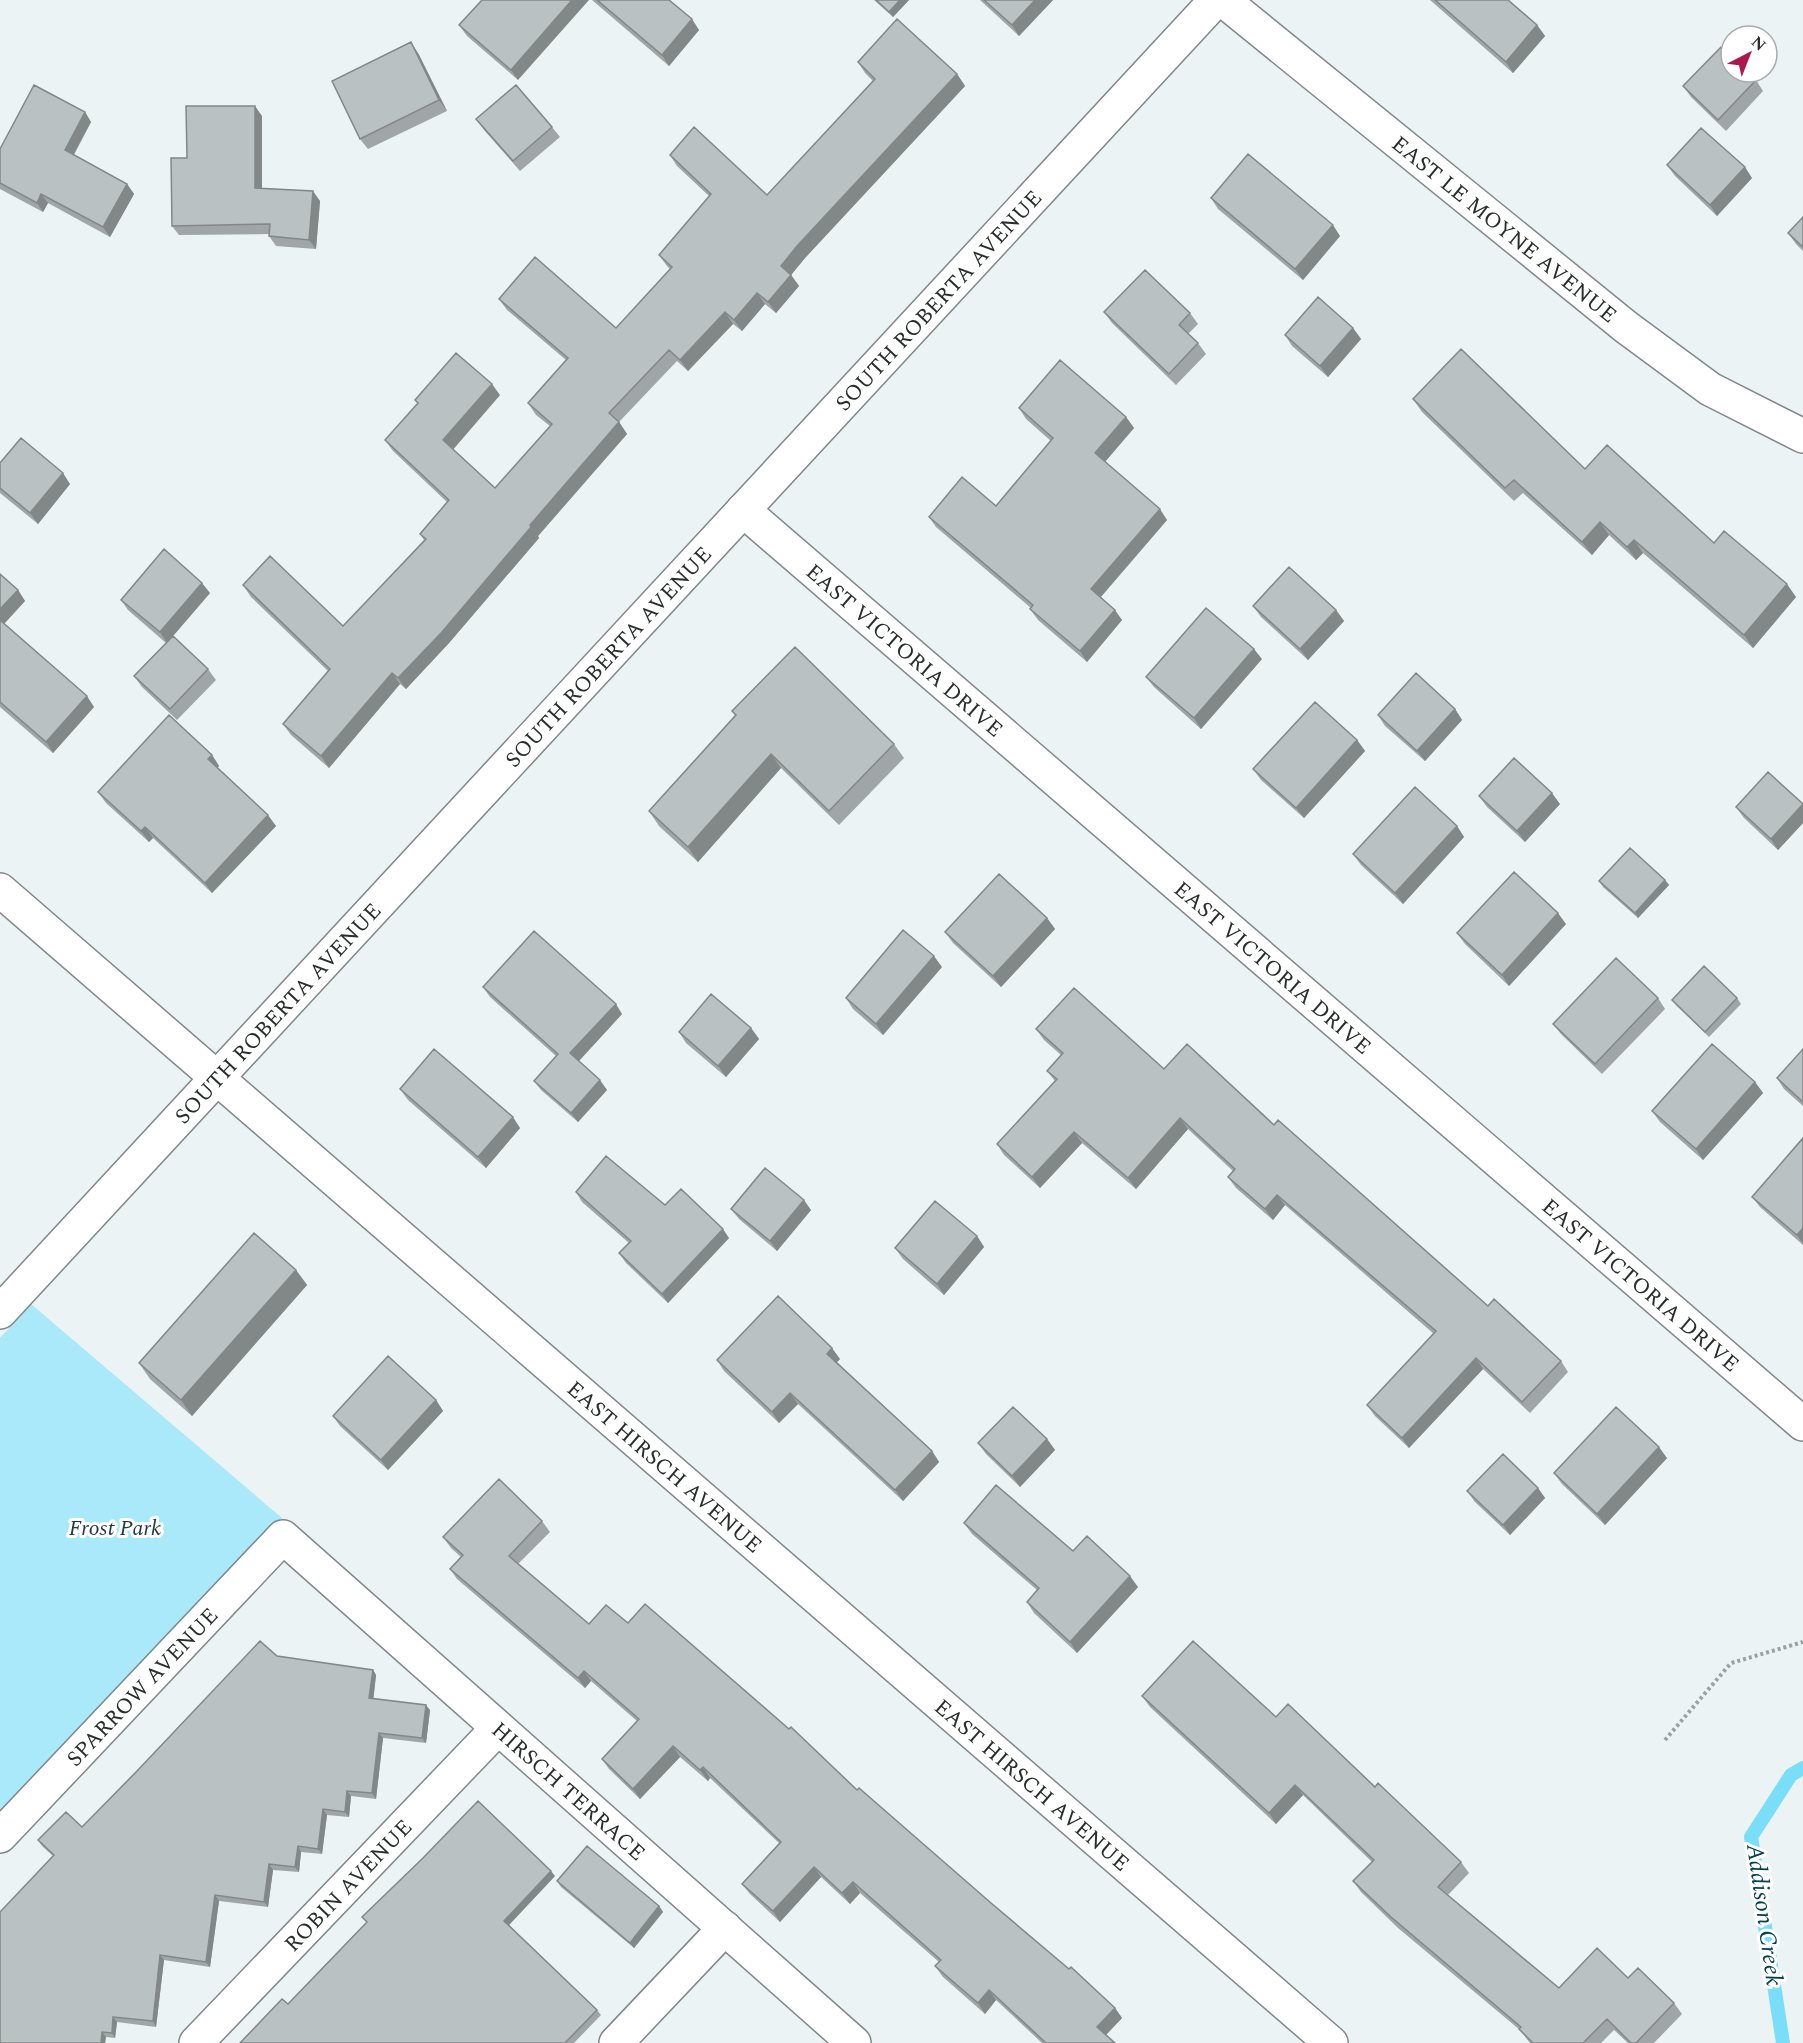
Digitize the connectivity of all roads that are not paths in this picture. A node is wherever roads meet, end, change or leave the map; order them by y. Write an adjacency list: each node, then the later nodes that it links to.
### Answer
1 (1216, 0): 4 (street, SOUTH ROBERTA AVENUE)
2 (1223, 0): 3 (street, EAST LE MOYNE AVENUE)
3 (1803, 436)
4 (743, 510): 6 (street, SOUTH ROBERTA AVENUE); 8 (street, EAST VICTORIA DRIVE)
5 (0, 890): 6 (street, EAST HIRSCH AVENUE)
6 (217, 1078): 7 (street, SOUTH ROBERTA AVENUE); 16 (street, EAST HIRSCH AVENUE)
7 (0, 1312)
8 (1803, 1424)
9 (283, 1537): 10 (street, HIRSCH TERRACE); 11 (street, SPARROW AVENUE)
10 (498, 1728): 12 (street, HIRSCH TERRACE); 13 (street, ROBIN AVENUE)
11 (0, 1836)
12 (725, 1928): 14 (street); 15 (street, HIRSCH TERRACE)
13 (196, 2043)
14 (615, 2043)
15 (854, 2043)
16 (1331, 2043)

